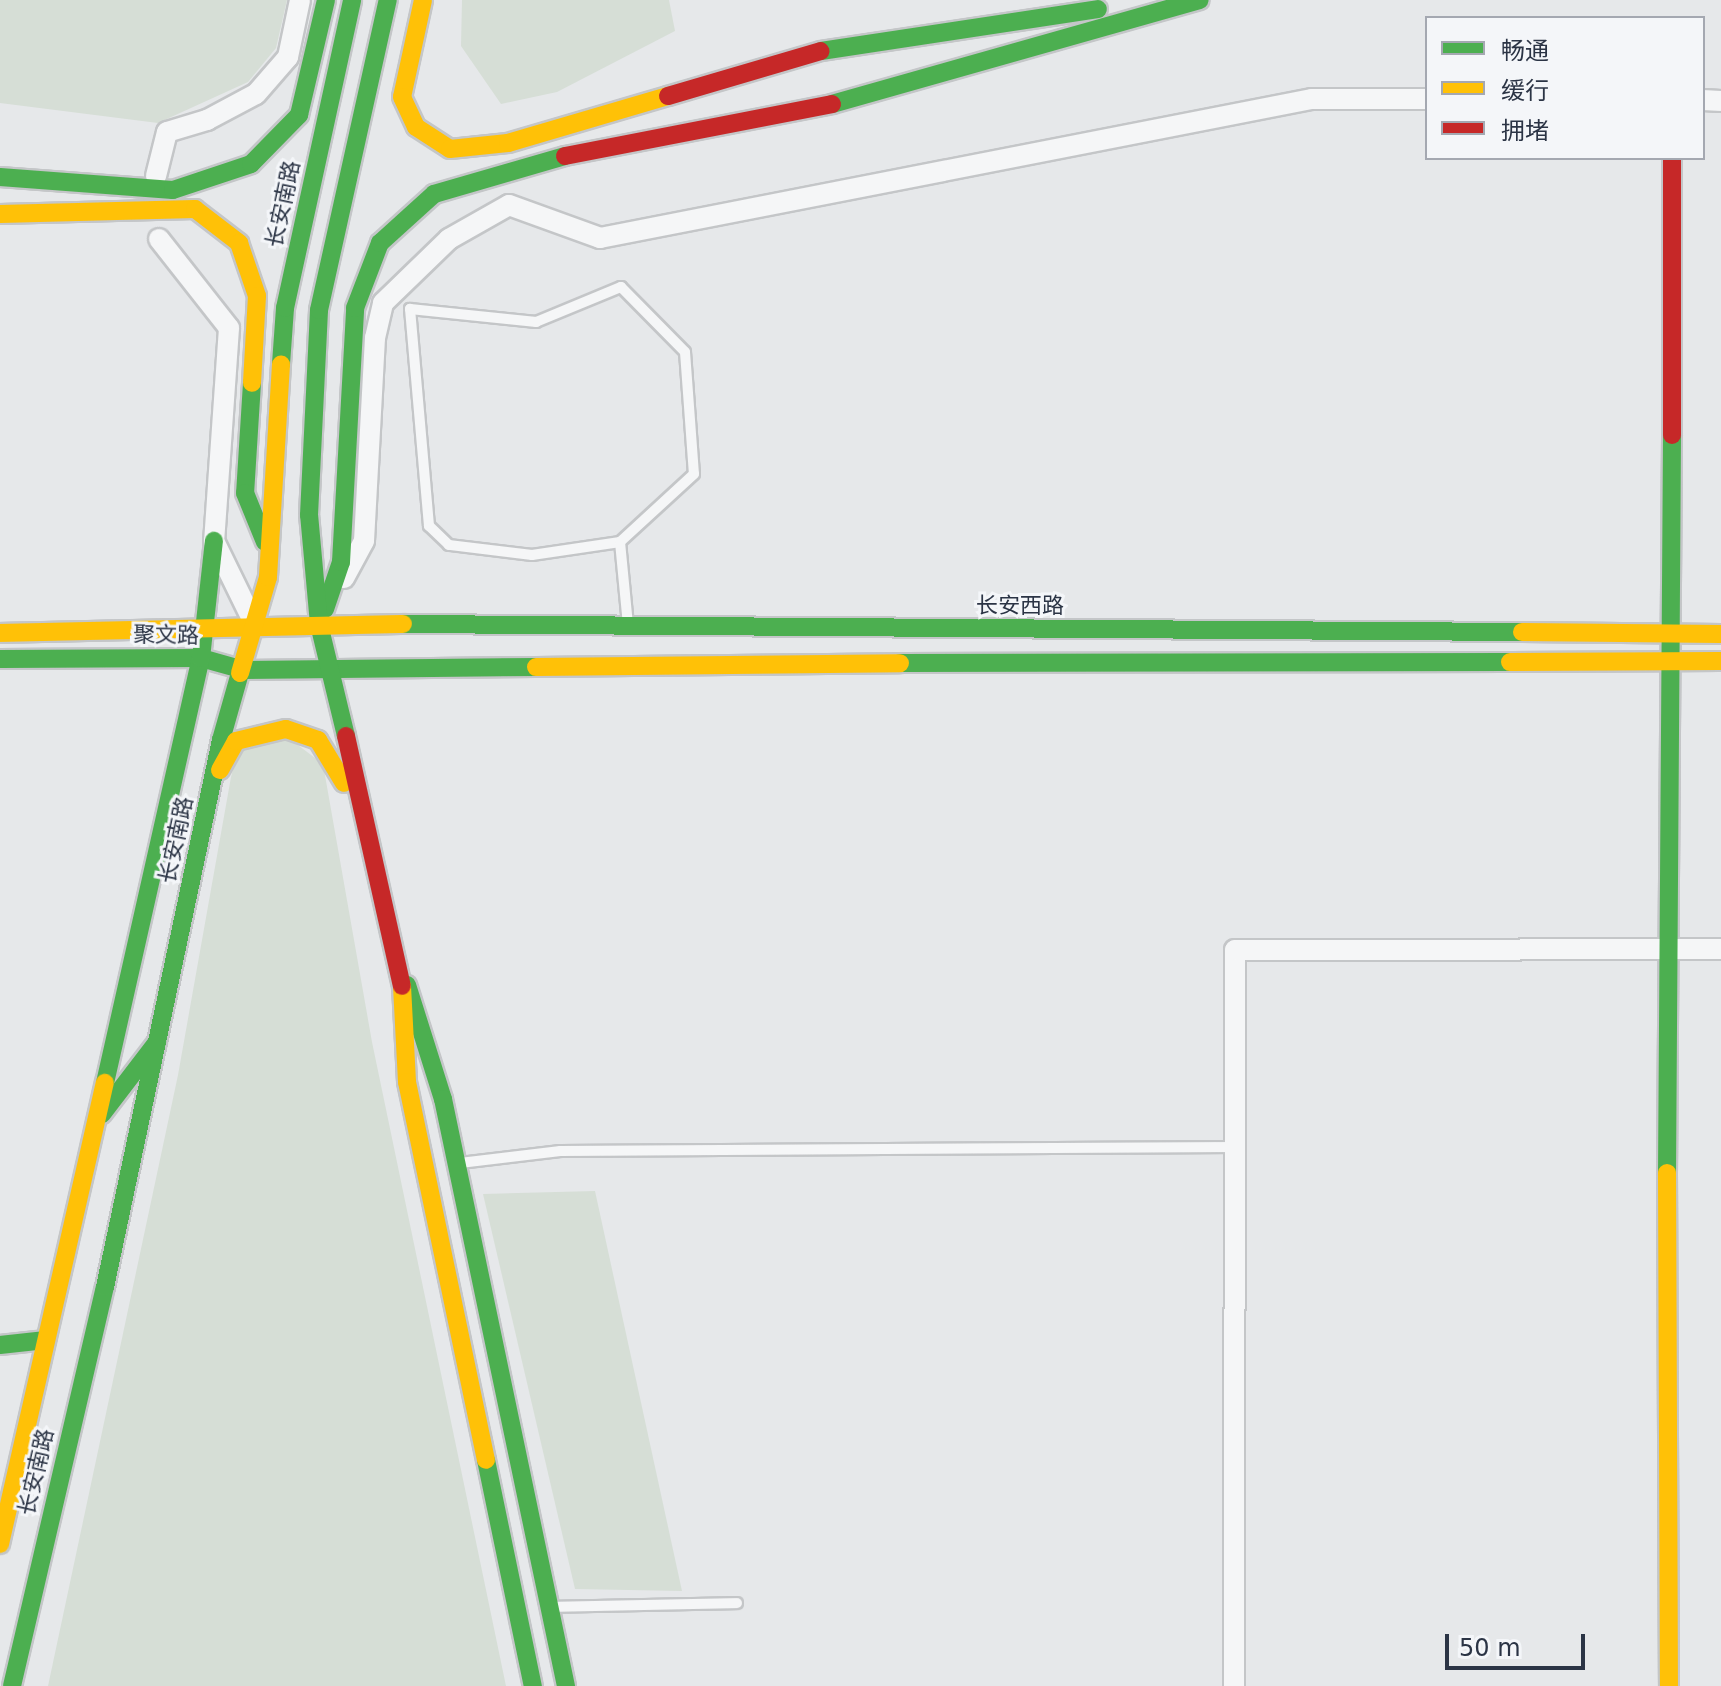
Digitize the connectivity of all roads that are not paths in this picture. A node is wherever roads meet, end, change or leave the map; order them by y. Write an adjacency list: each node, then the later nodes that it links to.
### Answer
1 (300, 0): 12 (street)
2 (326, 0): 13 (main road)
3 (352, 0): 18 (main road, 长安南路)
4 (388, 0): 19 (main road)
5 (423, 0): 9 (main road)
6 (1113, 0): 9 (main road)
7 (1128, 0): 9 (main road)
8 (1200, 0): 19 (main road)
9 (1094, 10)
10 (1425, 99): 19 (street)
11 (1672, 160): 24 (main road)
12 (156, 176)
13 (0, 177)
14 (0, 214): 18 (main road)
15 (159, 239): 16 (street)
16 (214, 541): 20 (street); 22 (main road)
17 (620, 542): 17 (lane); 21 (lane)
18 (270, 554): 20 (main road, 长安南路)
19 (319, 624): 20 (main road, 聚文路); 21 (main road, 长安西路); 31 (main road)
20 (255, 625): 22 (main road, 聚文路); 30 (main road, 长安南路)
21 (628, 627): 24 (main road, 长安西路)
22 (206, 630): 23 (main road, 聚文路); 26 (main road)
23 (0, 633)
24 (1672, 634): 25 (main road, 长安西路); 29 (main road)
25 (1721, 634)
26 (201, 658): 27 (main road, 聚文路); 30 (main road, 聚文路); 38 (main road)
27 (0, 659)
28 (1721, 661): 29 (main road)
29 (1670, 662): 31 (main road); 34 (main road)
30 (244, 670): 31 (main road, 聚文路); 32 (main road, 长安南路)
31 (331, 672): 33 (main road)
32 (210, 795): 33 (main road); 37 (main road, 长安南路)
33 (365, 825): 36 (main road)
34 (1666, 949): 35 (street); 39 (street); 50 (main road)
35 (1721, 949)
36 (401, 968): 40 (main road); 47 (main road)
37 (157, 1041): 38 (main road); 46 (main road, 长安南路)
38 (96, 1122): 41 (main road)
39 (1237, 1147): 40 (lane); 49 (street)
40 (457, 1164): 45 (main road)
41 (46, 1340): 42 (main road); 43 (main road)
42 (0, 1345)
43 (0, 1544)
44 (737, 1603): 45 (lane)
45 (549, 1607): 48 (main road)
46 (12, 1686)
47 (533, 1686)
48 (566, 1686)
49 (1234, 1686)
50 (1669, 1686)

